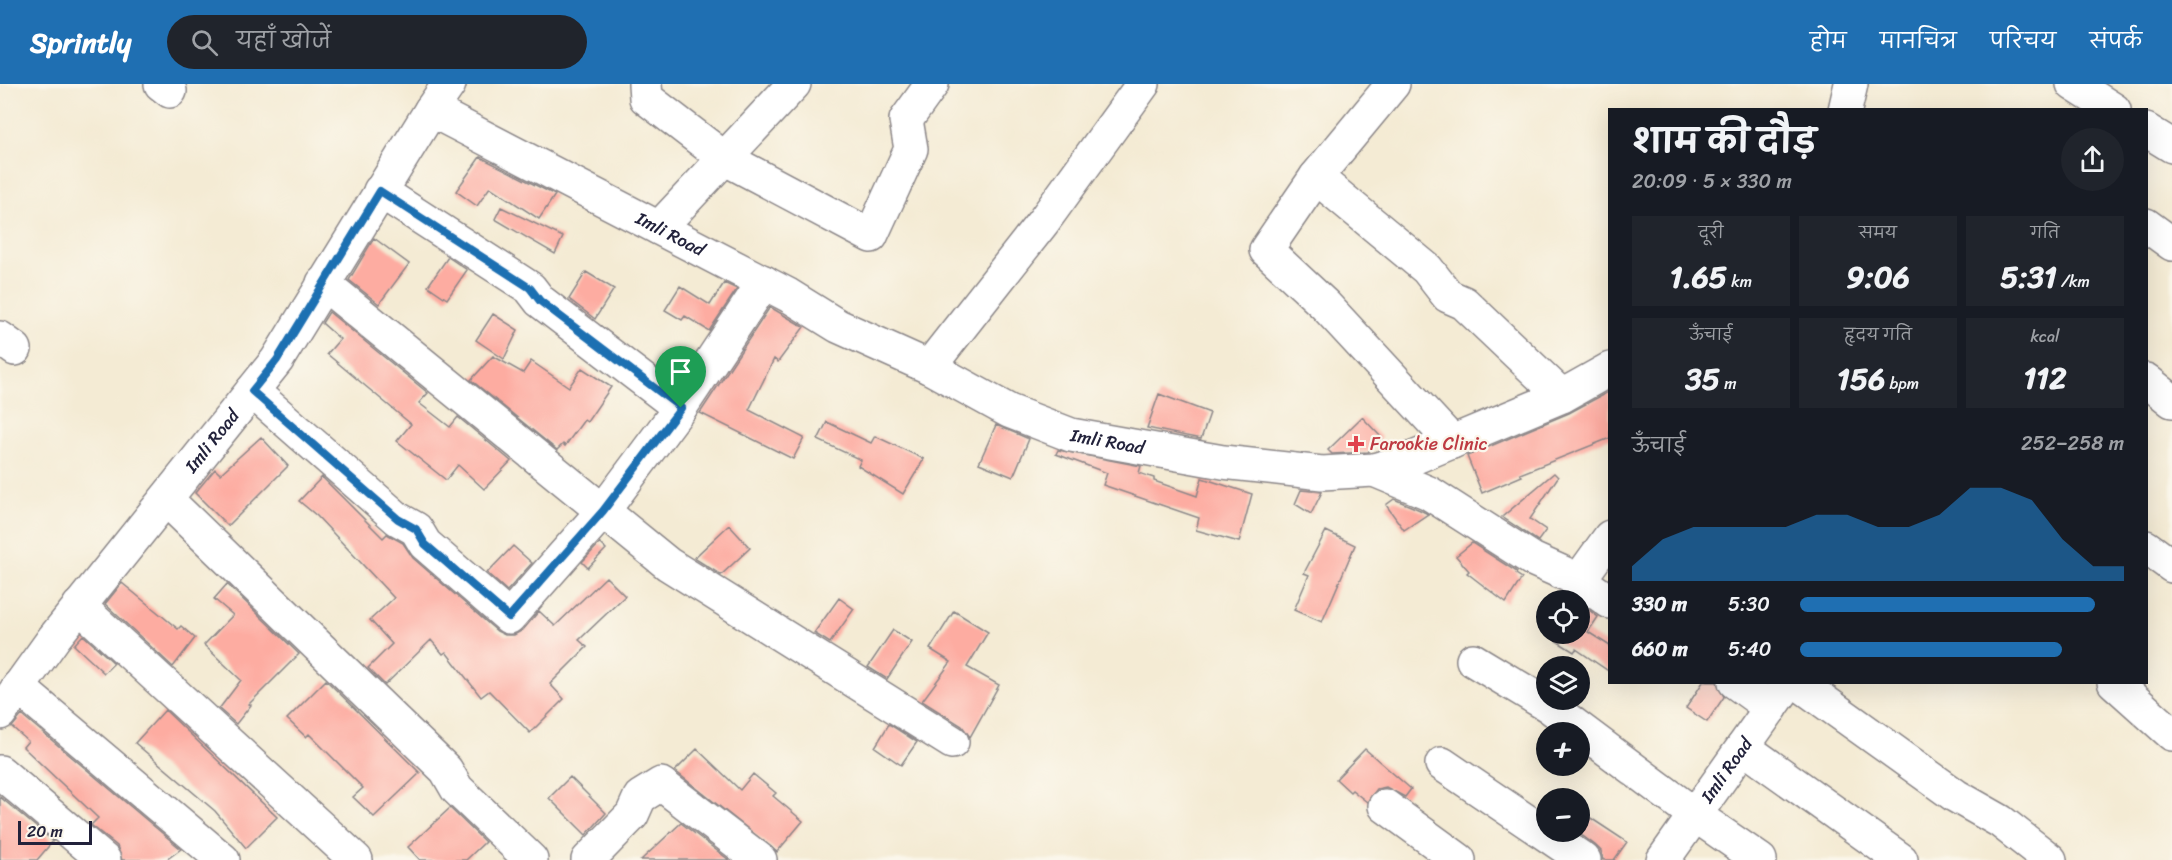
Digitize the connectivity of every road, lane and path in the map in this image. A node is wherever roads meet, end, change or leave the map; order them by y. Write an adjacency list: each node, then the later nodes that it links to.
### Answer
1 (645, 84): 11 (street)
2 (794, 84): 11 (street)
3 (932, 84): 11 (street)
4 (1851, 84): 9 (street)
5 (2073, 84): 10 (street)
6 (1134, 87): 19 (street)
7 (1381, 89): 12 (street)
8 (440, 97): 13 (street, Imli Road); 15 (street, Imli Road)
9 (1845, 108)
10 (2111, 108)
11 (724, 158): 15 (street)
12 (1316, 177): 23 (street); 26 (street)
13 (380, 191): 18 (street, Imli Road); 25 (street)
14 (2148, 226): 16 (street)
15 (659, 228): 17 (street, Imli Road)
16 (2172, 244)
17 (764, 282): 19 (street, Imli Road); 25 (street)
18 (323, 283): 22 (street, Imli Road); 29 (street)
19 (929, 367): 27 (street, Imli Road)
20 (1608, 370): 23 (street, Imli Road)
21 (2148, 382): 24 (street)
22 (252, 391): 28 (street, Imli Road); 29 (street)
23 (1562, 396): 26 (street, Imli Road)
24 (2172, 400)
25 (681, 408): 29 (street)
26 (1452, 442): 27 (street, Imli Road)
27 (1374, 470): 33 (street)
28 (166, 499): 35 (street, Imli Road); 52 (street)
29 (603, 511): 43 (street)
30 (1608, 540): 33 (street)
31 (2148, 548): 32 (street)
32 (2172, 566)
33 (1579, 580): 34 (street)
34 (1608, 601)
35 (79, 606): 41 (street, Imli Road); 51 (street)
36 (1473, 660): 48 (street)
37 (1742, 684): 40 (street)
38 (1800, 684): 60 (street)
39 (2116, 684): 42 (street)
40 (1780, 695): 44 (street, Imli Road)
41 (9, 700): 50 (street)
42 (2172, 734)
43 (952, 742)
44 (1743, 747): 48 (street, Imli Road); 59 (street)
45 (1442, 764): 56 (street)
46 (0, 772): 49 (street)
47 (1385, 806): 55 (street)
48 (1695, 815): 57 (street, Imli Road); 58 (street)
49 (104, 860)
50 (223, 860)
51 (356, 860)
52 (531, 860)
53 (588, 860): 54 (street)
54 (760, 860)
55 (1459, 860)
56 (1584, 860)
57 (1663, 860)
58 (1760, 860)
59 (1901, 860)
60 (2050, 860)

